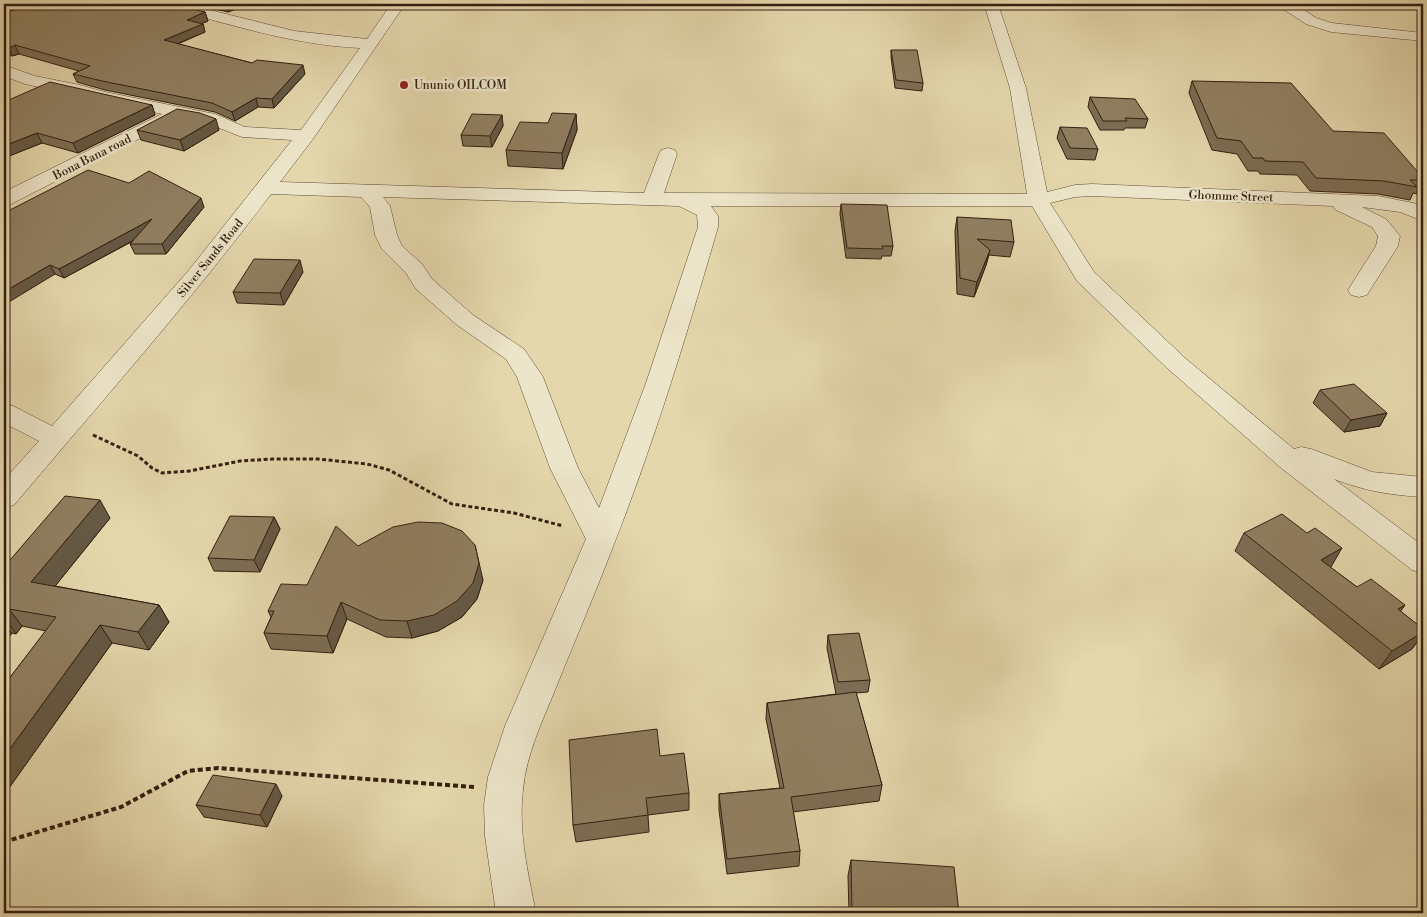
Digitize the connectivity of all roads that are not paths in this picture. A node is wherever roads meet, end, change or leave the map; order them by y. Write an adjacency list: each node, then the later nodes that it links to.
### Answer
1 (170, 4): 6 (street)
2 (398, 4): 6 (street, Silver Sands Road)
3 (991, 4): 15 (street)
4 (1285, 4): 5 (street)
5 (1421, 37)
6 (371, 44): 9 (street, Silver Sands Road)
7 (6, 79): 8 (street)
8 (179, 112): 9 (street); 14 (street, Bona Bana road)
9 (307, 135): 11 (street, Silver Sands Road)
10 (668, 154): 13 (street)
11 (266, 188): 12 (street, Ghomme Street); 20 (street, Silver Sands Road)
12 (367, 191): 13 (street, Ghomme Street); 24 (street)
13 (666, 199): 15 (street, Ghomme Street); 24 (street)
14 (4, 200)
15 (1038, 200): 16 (street, Ghomme Street); 21 (street)
16 (1330, 200): 17 (street, Ghomme Street); 18 (street)
17 (1423, 215)
18 (1359, 290)
19 (4, 412): 20 (street)
20 (61, 432): 23 (street, Silver Sands Road)
21 (1274, 446): 22 (street); 25 (street)
22 (1423, 487)
23 (4, 498)
24 (600, 543): 26 (street)
25 (1423, 562)
26 (516, 913)

